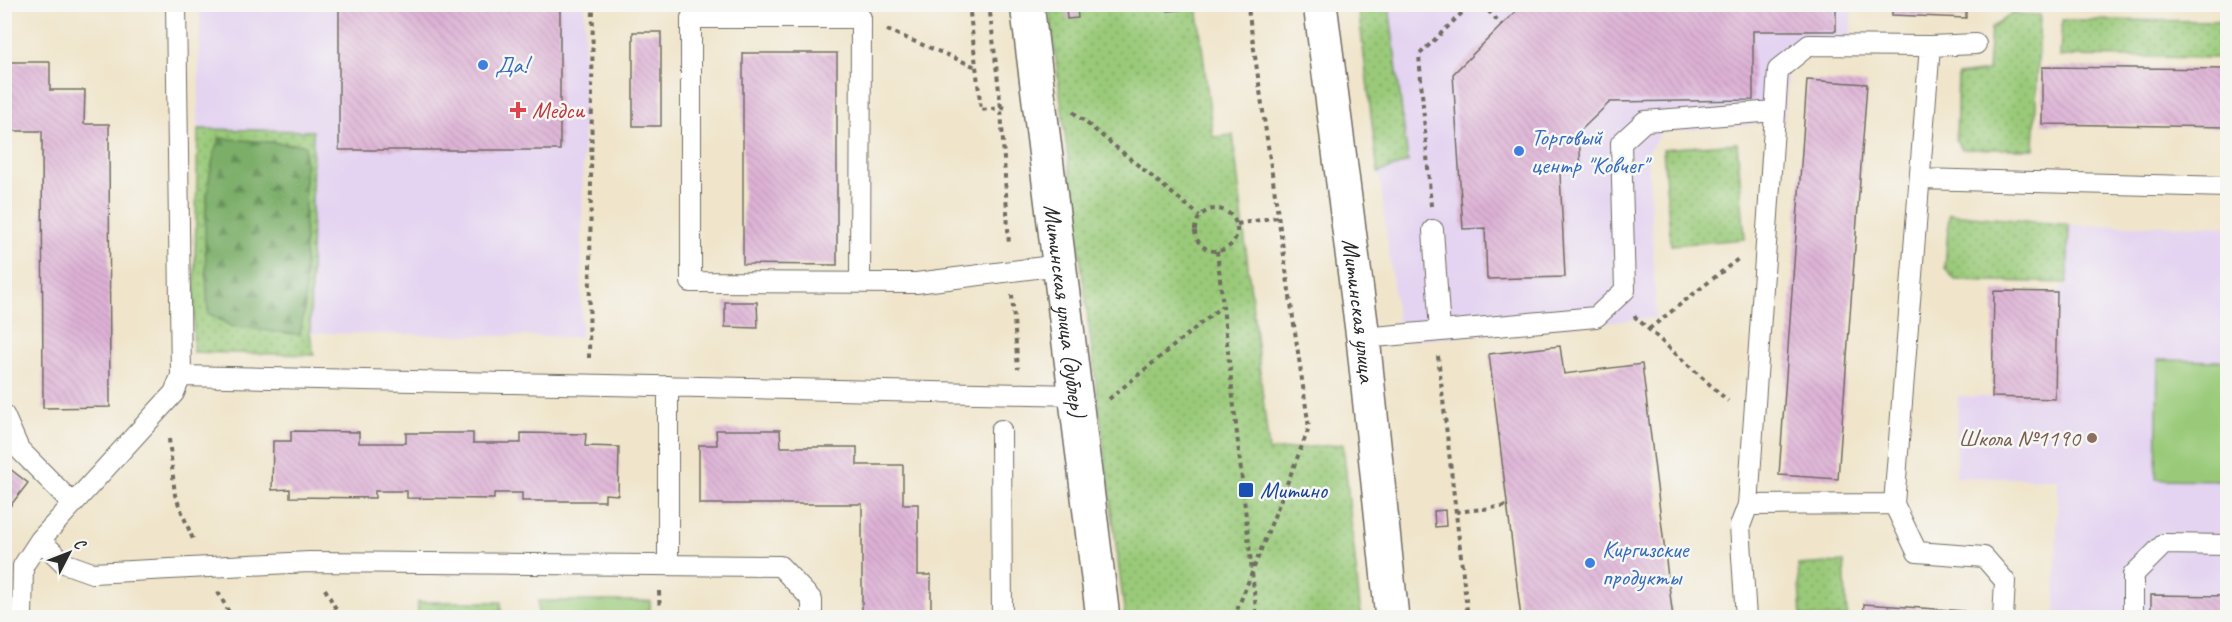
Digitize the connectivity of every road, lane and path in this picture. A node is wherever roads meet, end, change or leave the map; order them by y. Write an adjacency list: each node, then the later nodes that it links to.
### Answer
1 (176, 4): 34 (lane)
2 (592, 4): 35 (path)
3 (969, 4): 16 (path)
4 (989, 4): 16 (path)
5 (1027, 4): 27 (street, Митинская улица (дублер))
6 (1320, 4): 33 (street, Митинская улица)
7 (1456, 4): 11 (path)
8 (1471, 4): 11 (path)
9 (1482, 4): 13 (path)
10 (1248, 8): 22 (path)
11 (1463, 12): 24 (path)
12 (861, 18): 16 (path); 28 (lane); 28 (lane)
13 (1502, 25)
14 (1976, 44): 15 (lane)
15 (1930, 46): 18 (lane); 19 (lane)
16 (976, 67)
17 (1068, 108): 21 (path)
18 (1774, 111): 25 (lane); 29 (lane)
19 (1920, 179): 20 (lane); 43 (lane)
20 (2228, 187)
21 (1200, 216): 23 (path); 26 (path)
22 (1278, 217): 23 (path); 52 (path)
23 (1237, 224): 26 (path)
24 (1433, 230): 32 (lane)
25 (1766, 236): 31 (path); 40 (lane)
26 (1217, 251): 30 (path)
27 (1060, 265): 28 (lane); 37 (street, Митинская улица (дублер))
28 (860, 282)
29 (1615, 299): 31 (path); 32 (lane)
30 (1222, 306): 37 (path); 52 (path)
31 (1649, 329): 40 (path)
32 (1440, 331): 33 (lane); 46 (path)
33 (1363, 338): 60 (street, Митинская улица)
34 (181, 376): 35 (lane); 38 (lane)
35 (589, 385): 36 (lane)
36 (668, 386): 37 (lane); 49 (lane)
37 (1088, 400): 57 (street, Митинская улица (дублер))
38 (165, 403): 42 (lane); 50 (path)
39 (4, 415): 42 (lane)
40 (1753, 424): 44 (lane)
41 (1001, 430): 56 (lane)
42 (73, 504): 47 (lane)
43 (1894, 504): 44 (lane); 63 (lane)
44 (1748, 505): 62 (lane)
45 (1508, 506): 46 (path)
46 (1456, 512): 61 (path)
47 (40, 540): 50 (lane); 51 (lane)
48 (2228, 545): 64 (lane)
49 (668, 565): 50 (lane); 55 (lane)
50 (205, 566): 54 (path)
51 (14, 567): 53 (lane)
52 (1251, 574): 58 (path); 59 (path)
53 (22, 618)
54 (232, 618)
55 (812, 618)
56 (1002, 618)
57 (1104, 618)
58 (1234, 618)
59 (1257, 618)
60 (1392, 618)
61 (1468, 618)
62 (1746, 618)
63 (2003, 618)
64 (2133, 618)

